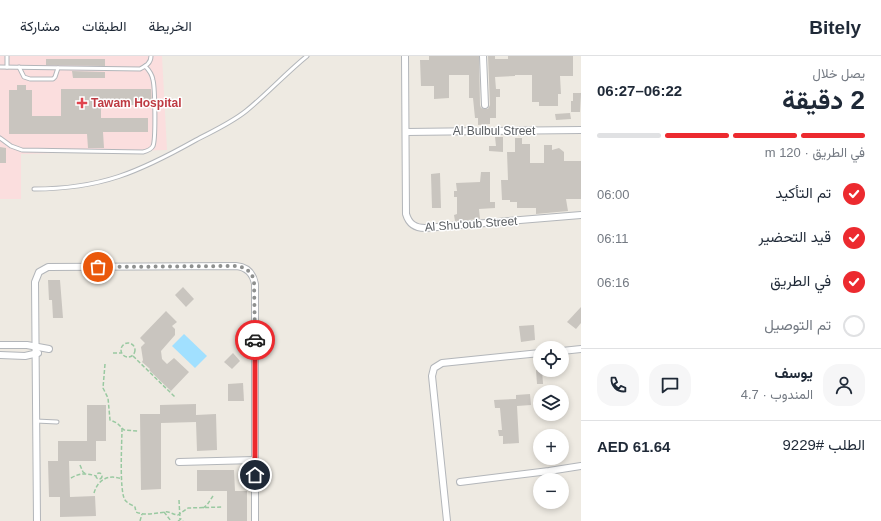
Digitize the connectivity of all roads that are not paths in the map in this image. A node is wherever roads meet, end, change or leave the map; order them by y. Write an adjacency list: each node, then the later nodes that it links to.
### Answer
1 (7, 56): 8 (lane)
2 (151, 56): 6 (lane)
3 (307, 56): 15 (lane)
4 (406, 56): 13 (street, Al Shu'oub Street)
5 (483, 56): 11 (street)
6 (145, 66): 10 (lane); 14 (lane)
7 (0, 67): 8 (lane)
8 (7, 67): 9 (lane)
9 (19, 67): 10 (lane); 10 (lane)
10 (58, 68)
11 (485, 105)
12 (581, 130): 13 (street, Al Bulbul Street)
13 (406, 132): 16 (street, Al Shu'oub Street)
14 (0, 138)
15 (34, 189)
16 (581, 215)
17 (0, 345): 19 (street)
18 (581, 349): 20 (street)
19 (36, 350): 21 (street); 23 (street); 24 (street); 26 (street)
20 (569, 350)
21 (49, 351)
22 (533, 354): 32 (street)
23 (0, 355)
24 (36, 421): 25 (lane); 30 (street)
25 (57, 422)
26 (255, 460): 27 (street); 31 (street)
27 (178, 462)
28 (581, 466): 29 (street)
29 (460, 482)
30 (37, 521)
31 (255, 521)
32 (447, 521)

